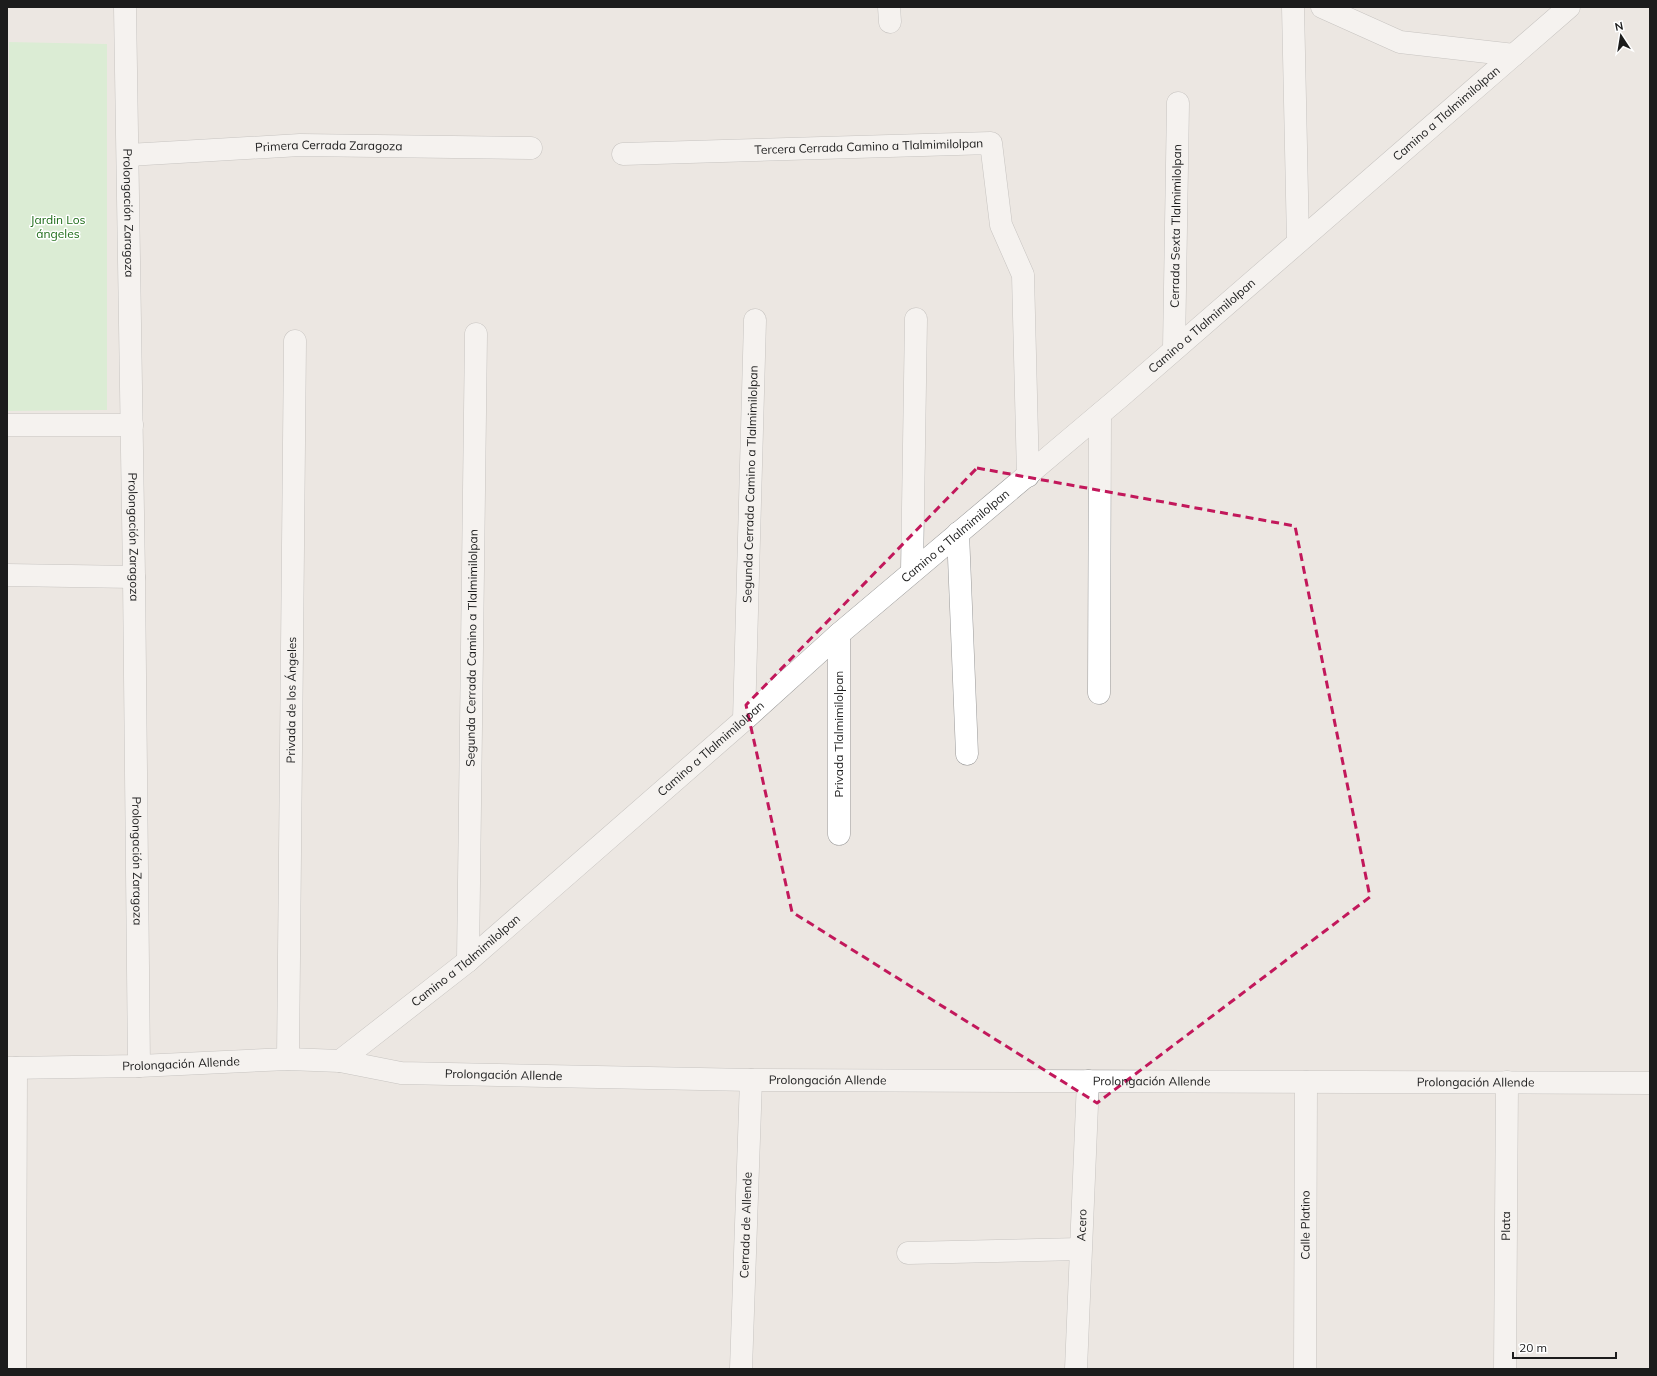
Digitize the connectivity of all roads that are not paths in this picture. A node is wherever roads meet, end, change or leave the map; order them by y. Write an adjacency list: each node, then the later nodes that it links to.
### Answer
1 (125, 7): 9 (street, Prolongación Zaragoza)
2 (1293, 7): 10 (street)
3 (1322, 7): 5 (street)
4 (1568, 7): 5 (street, Camino a Tlalmimilolpan)
5 (1514, 55): 10 (street, Camino a Tlalmimilolpan)
6 (1178, 103): 15 (street, Cerrada Sexta Tlalmimilolpan)
7 (530, 148): 9 (street, Primera Cerrada Zaragoza)
8 (623, 154): 19 (street, Tercera Cerrada Camino a Tlalmimilolpan)
9 (128, 155): 18 (street, Prolongación Zaragoza)
10 (1298, 242): 15 (street, Camino a Tlalmimilolpan)
11 (916, 319): 21 (street)
12 (755, 320): 26 (street, Segunda Cerrada Camino a Tlalmimilolpan)
13 (476, 334): 29 (street, Segunda Cerrada Camino a Tlalmimilolpan)
14 (295, 341): 30 (street, Privada de los Ángeles)
15 (1174, 349): 16 (street, Camino a Tlalmimilolpan)
16 (1100, 414): 19 (street, Camino a Tlalmimilolpan); 25 (street)
17 (7, 425): 18 (street)
18 (132, 425): 23 (street, Prolongación Zaragoza)
19 (1028, 476): 20 (street, Camino a Tlalmimilolpan)
20 (958, 533): 21 (street, Camino a Tlalmimilolpan); 27 (street)
21 (912, 572): 24 (street, Camino a Tlalmimilolpan)
22 (7, 575): 23 (street)
23 (134, 577): 32 (street, Prolongación Zaragoza)
24 (839, 634): 26 (street, Camino a Tlalmimilolpan); 28 (street, Privada Tlalmimilolpan)
25 (1099, 693)
26 (744, 720): 29 (street, Camino a Tlalmimilolpan)
27 (967, 754)
28 (839, 834)
29 (468, 961): 31 (street, Camino a Tlalmimilolpan)
30 (288, 1059): 31 (street, Prolongación Allende); 32 (street, Prolongación Allende)
31 (340, 1061): 34 (street, Prolongación Allende)
32 (139, 1066): 33 (street, Prolongación Allende)
33 (11, 1068): 41 (street)
34 (751, 1080): 35 (street, Prolongación Allende); 42 (street, Cerrada de Allende)
35 (1088, 1081): 36 (street, Prolongación Allende); 39 (street, Acero)
36 (1306, 1082): 37 (street, Prolongación Allende); 44 (street, Calle Platino)
37 (1507, 1082): 38 (street, Prolongación Allende); 45 (street, Plata)
38 (1650, 1083)
39 (1080, 1250): 40 (street); 43 (street, Acero)
40 (908, 1253)
41 (15, 1369)
42 (741, 1369)
43 (1076, 1369)
44 (1305, 1369)
45 (1505, 1369)

